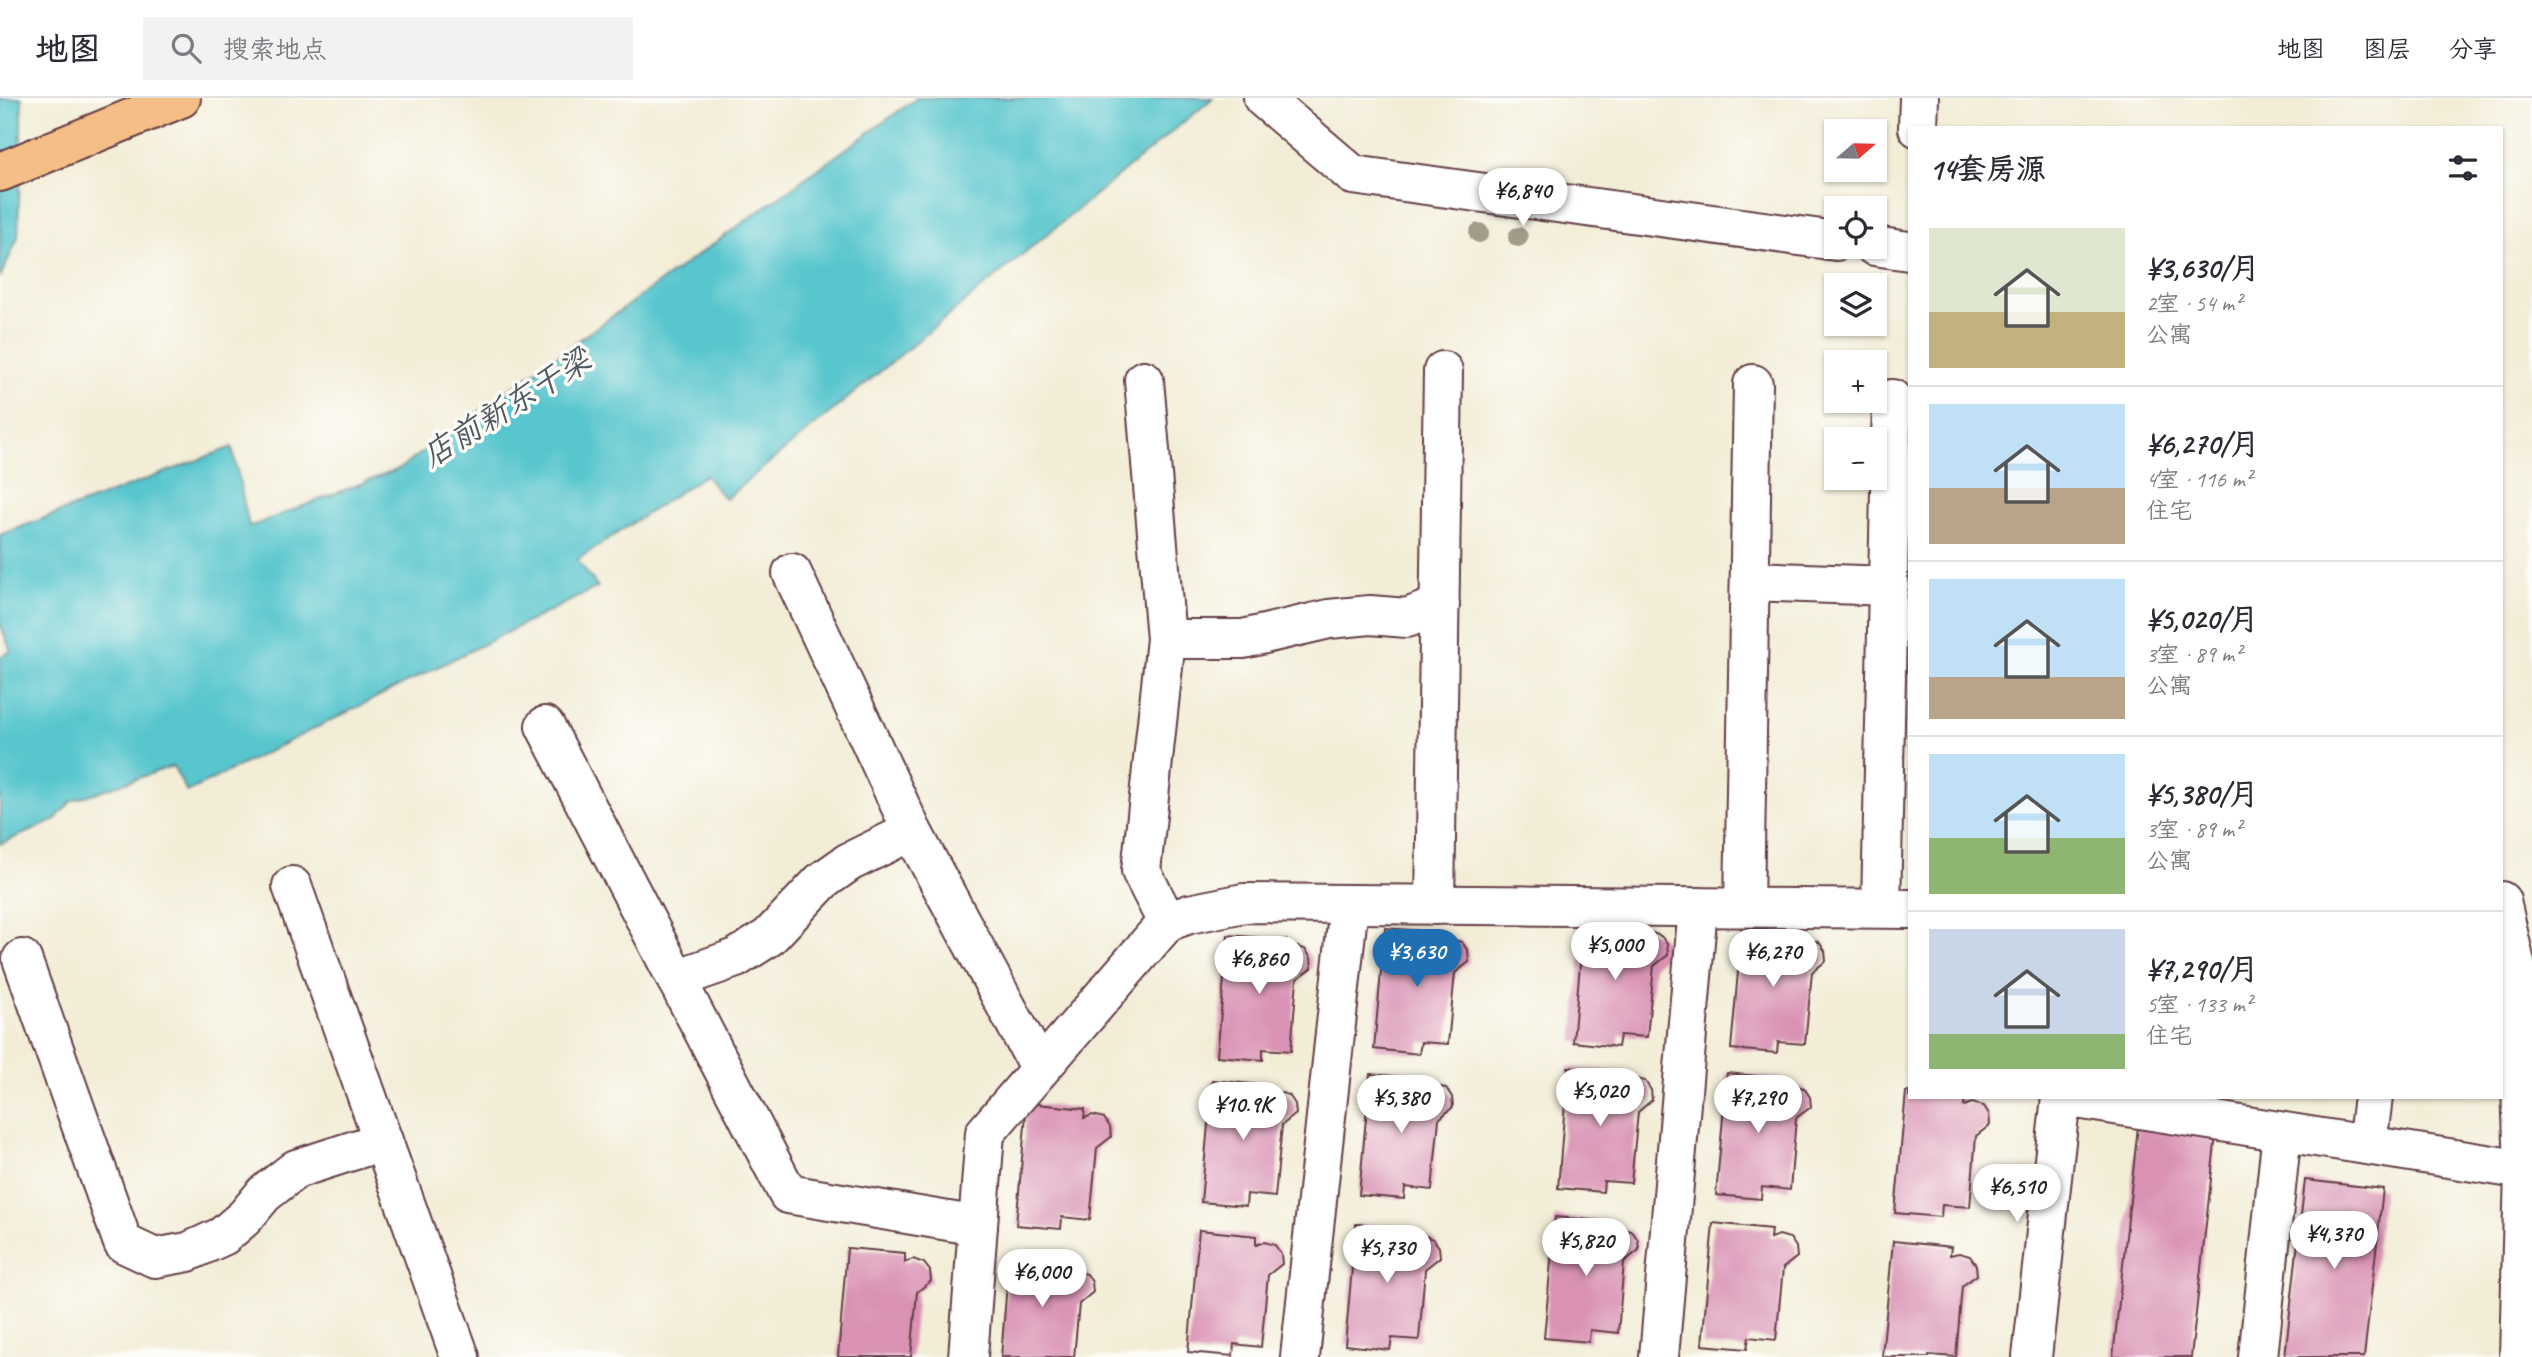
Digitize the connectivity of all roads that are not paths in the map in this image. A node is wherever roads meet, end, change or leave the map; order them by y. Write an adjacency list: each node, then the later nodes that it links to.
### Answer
1 (181, 98): 5 (highway)
2 (1263, 98): 6 (street)
3 (1919, 98): 4 (street)
4 (1918, 126)
5 (0, 172)
6 (1824, 239)
7 (1887, 248): 8 (street)
8 (1908, 251)
9 (1443, 372): 16 (street)
10 (1143, 380): 17 (street)
11 (1753, 384): 14 (street)
12 (1892, 399): 15 (street)
13 (792, 573): 19 (street)
14 (1750, 581): 15 (street); 24 (street)
15 (1889, 586): 25 (street)
16 (1440, 605): 17 (street); 22 (street)
17 (1166, 639): 27 (street)
18 (545, 726): 29 (street)
19 (912, 831): 29 (street); 30 (street)
20 (292, 886): 35 (street)
21 (1349, 904): 22 (street); 27 (street); 41 (street)
22 (1435, 905): 23 (street)
23 (1698, 907): 24 (street); 42 (street)
24 (1744, 907): 25 (street)
25 (1895, 908)
26 (2503, 910): 37 (street)
27 (1167, 922): 30 (street)
28 (22, 959): 35 (street)
29 (676, 979): 38 (street)
30 (1040, 1069): 38 (street)
31 (2062, 1099): 43 (street)
32 (2075, 1099): 34 (street)
33 (2373, 1099): 36 (street)
34 (2282, 1132): 36 (street); 44 (street)
35 (383, 1140): 39 (street)
36 (2367, 1145): 37 (street)
37 (2524, 1170): 45 (street)
38 (978, 1226): 40 (street)
39 (460, 1357)
40 (968, 1357)
41 (1300, 1357)
42 (1659, 1357)
43 (2032, 1357)
44 (2258, 1357)
45 (2519, 1357)

